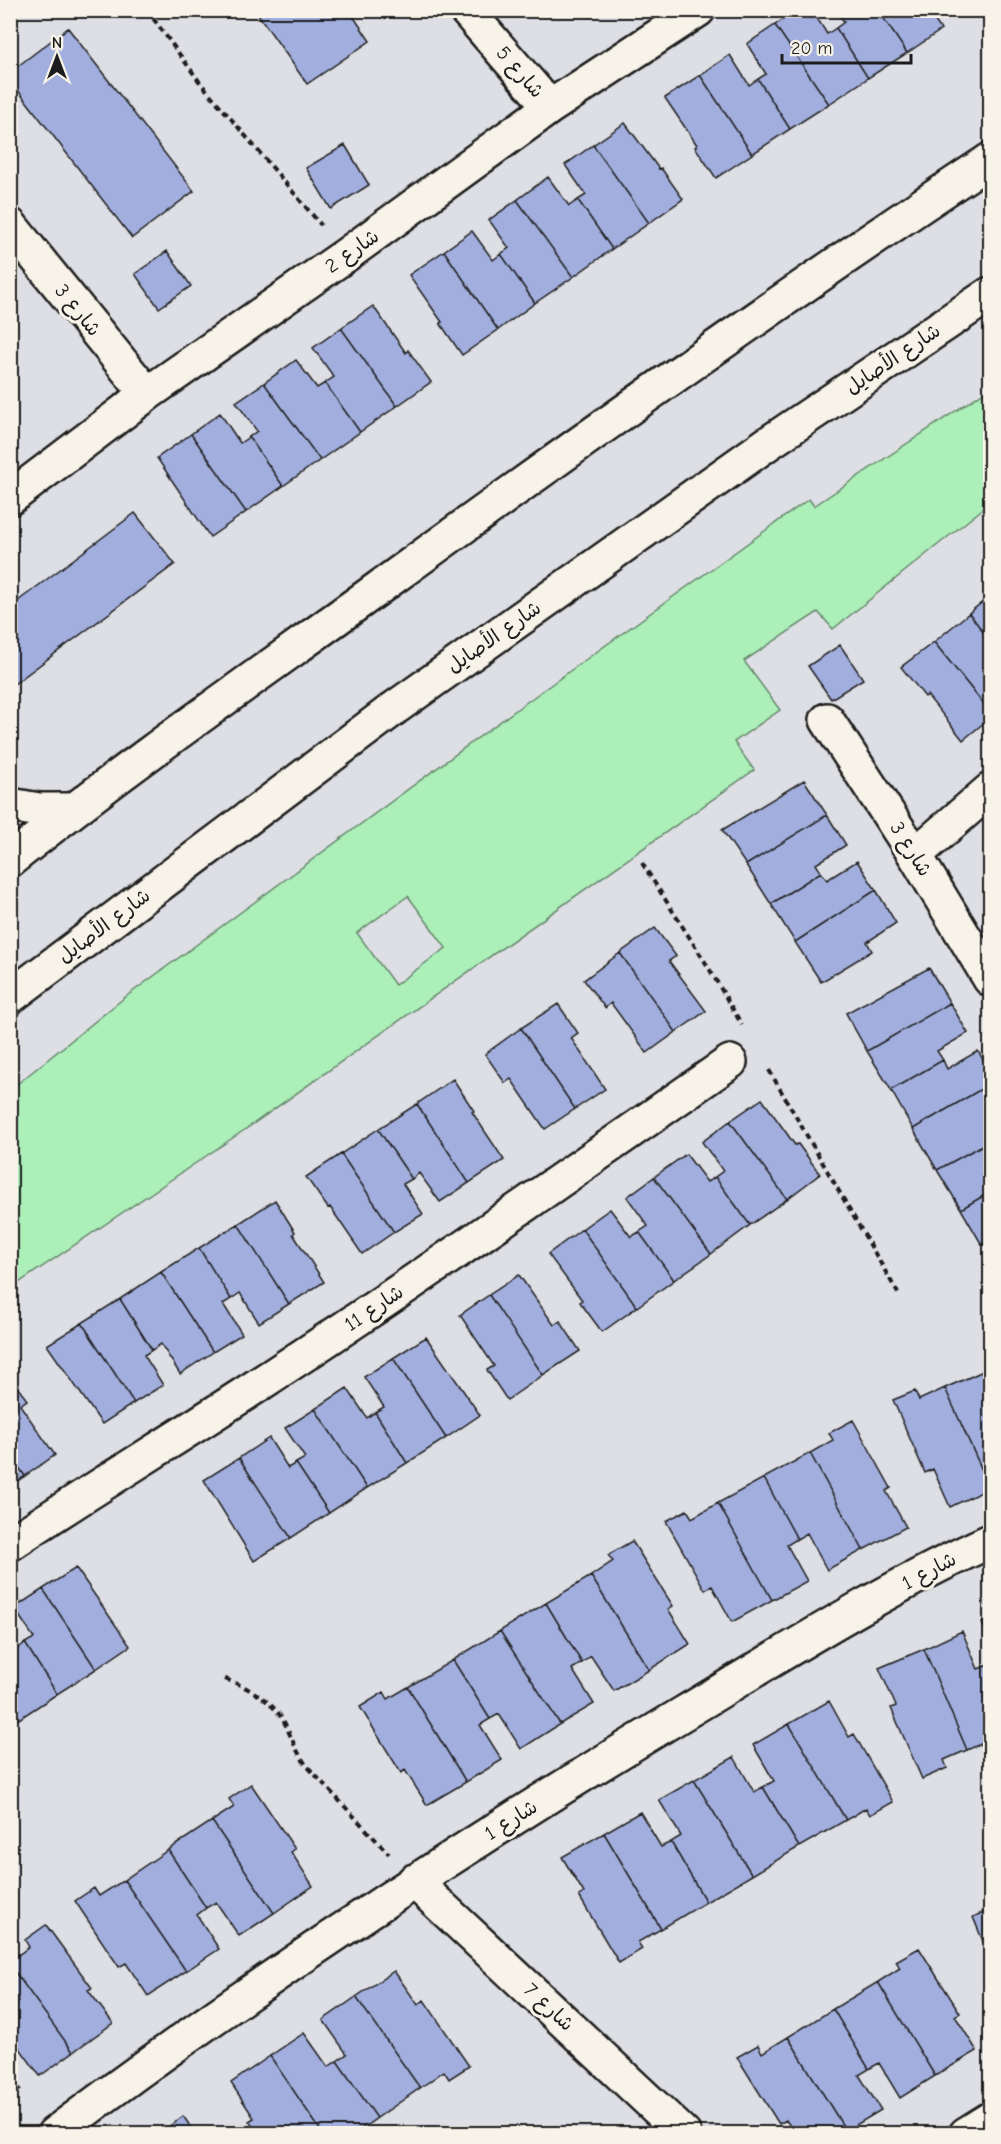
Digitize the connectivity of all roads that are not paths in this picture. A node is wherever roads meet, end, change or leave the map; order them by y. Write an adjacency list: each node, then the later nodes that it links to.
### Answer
1 (466, 10): 3 (street, شارع 5)
2 (698, 10): 3 (street, شارع 2)
3 (550, 107): 7 (street, شارع 2)
4 (990, 160): 12 (street)
5 (10, 225): 7 (street, شارع 3)
6 (990, 294): 16 (street, شارع الأصايل)
7 (147, 394): 8 (street, شارع 2)
8 (10, 498)
9 (827, 720): 13 (street, شارع 3)
10 (990, 790): 13 (street)
11 (10, 805): 12 (street)
12 (73, 810): 14 (street)
13 (915, 855): 15 (street, شارع 3)
14 (10, 860)
15 (990, 979)
16 (10, 997)
17 (730, 1062): 19 (street, شارع 11)
18 (990, 1541): 20 (street, شارع 1)
19 (10, 1544)
20 (414, 1881): 22 (street, شارع 1); 23 (street, شارع 7)
21 (990, 2119): 24 (street)
22 (54, 2133)
23 (684, 2133)
24 (966, 2133)

